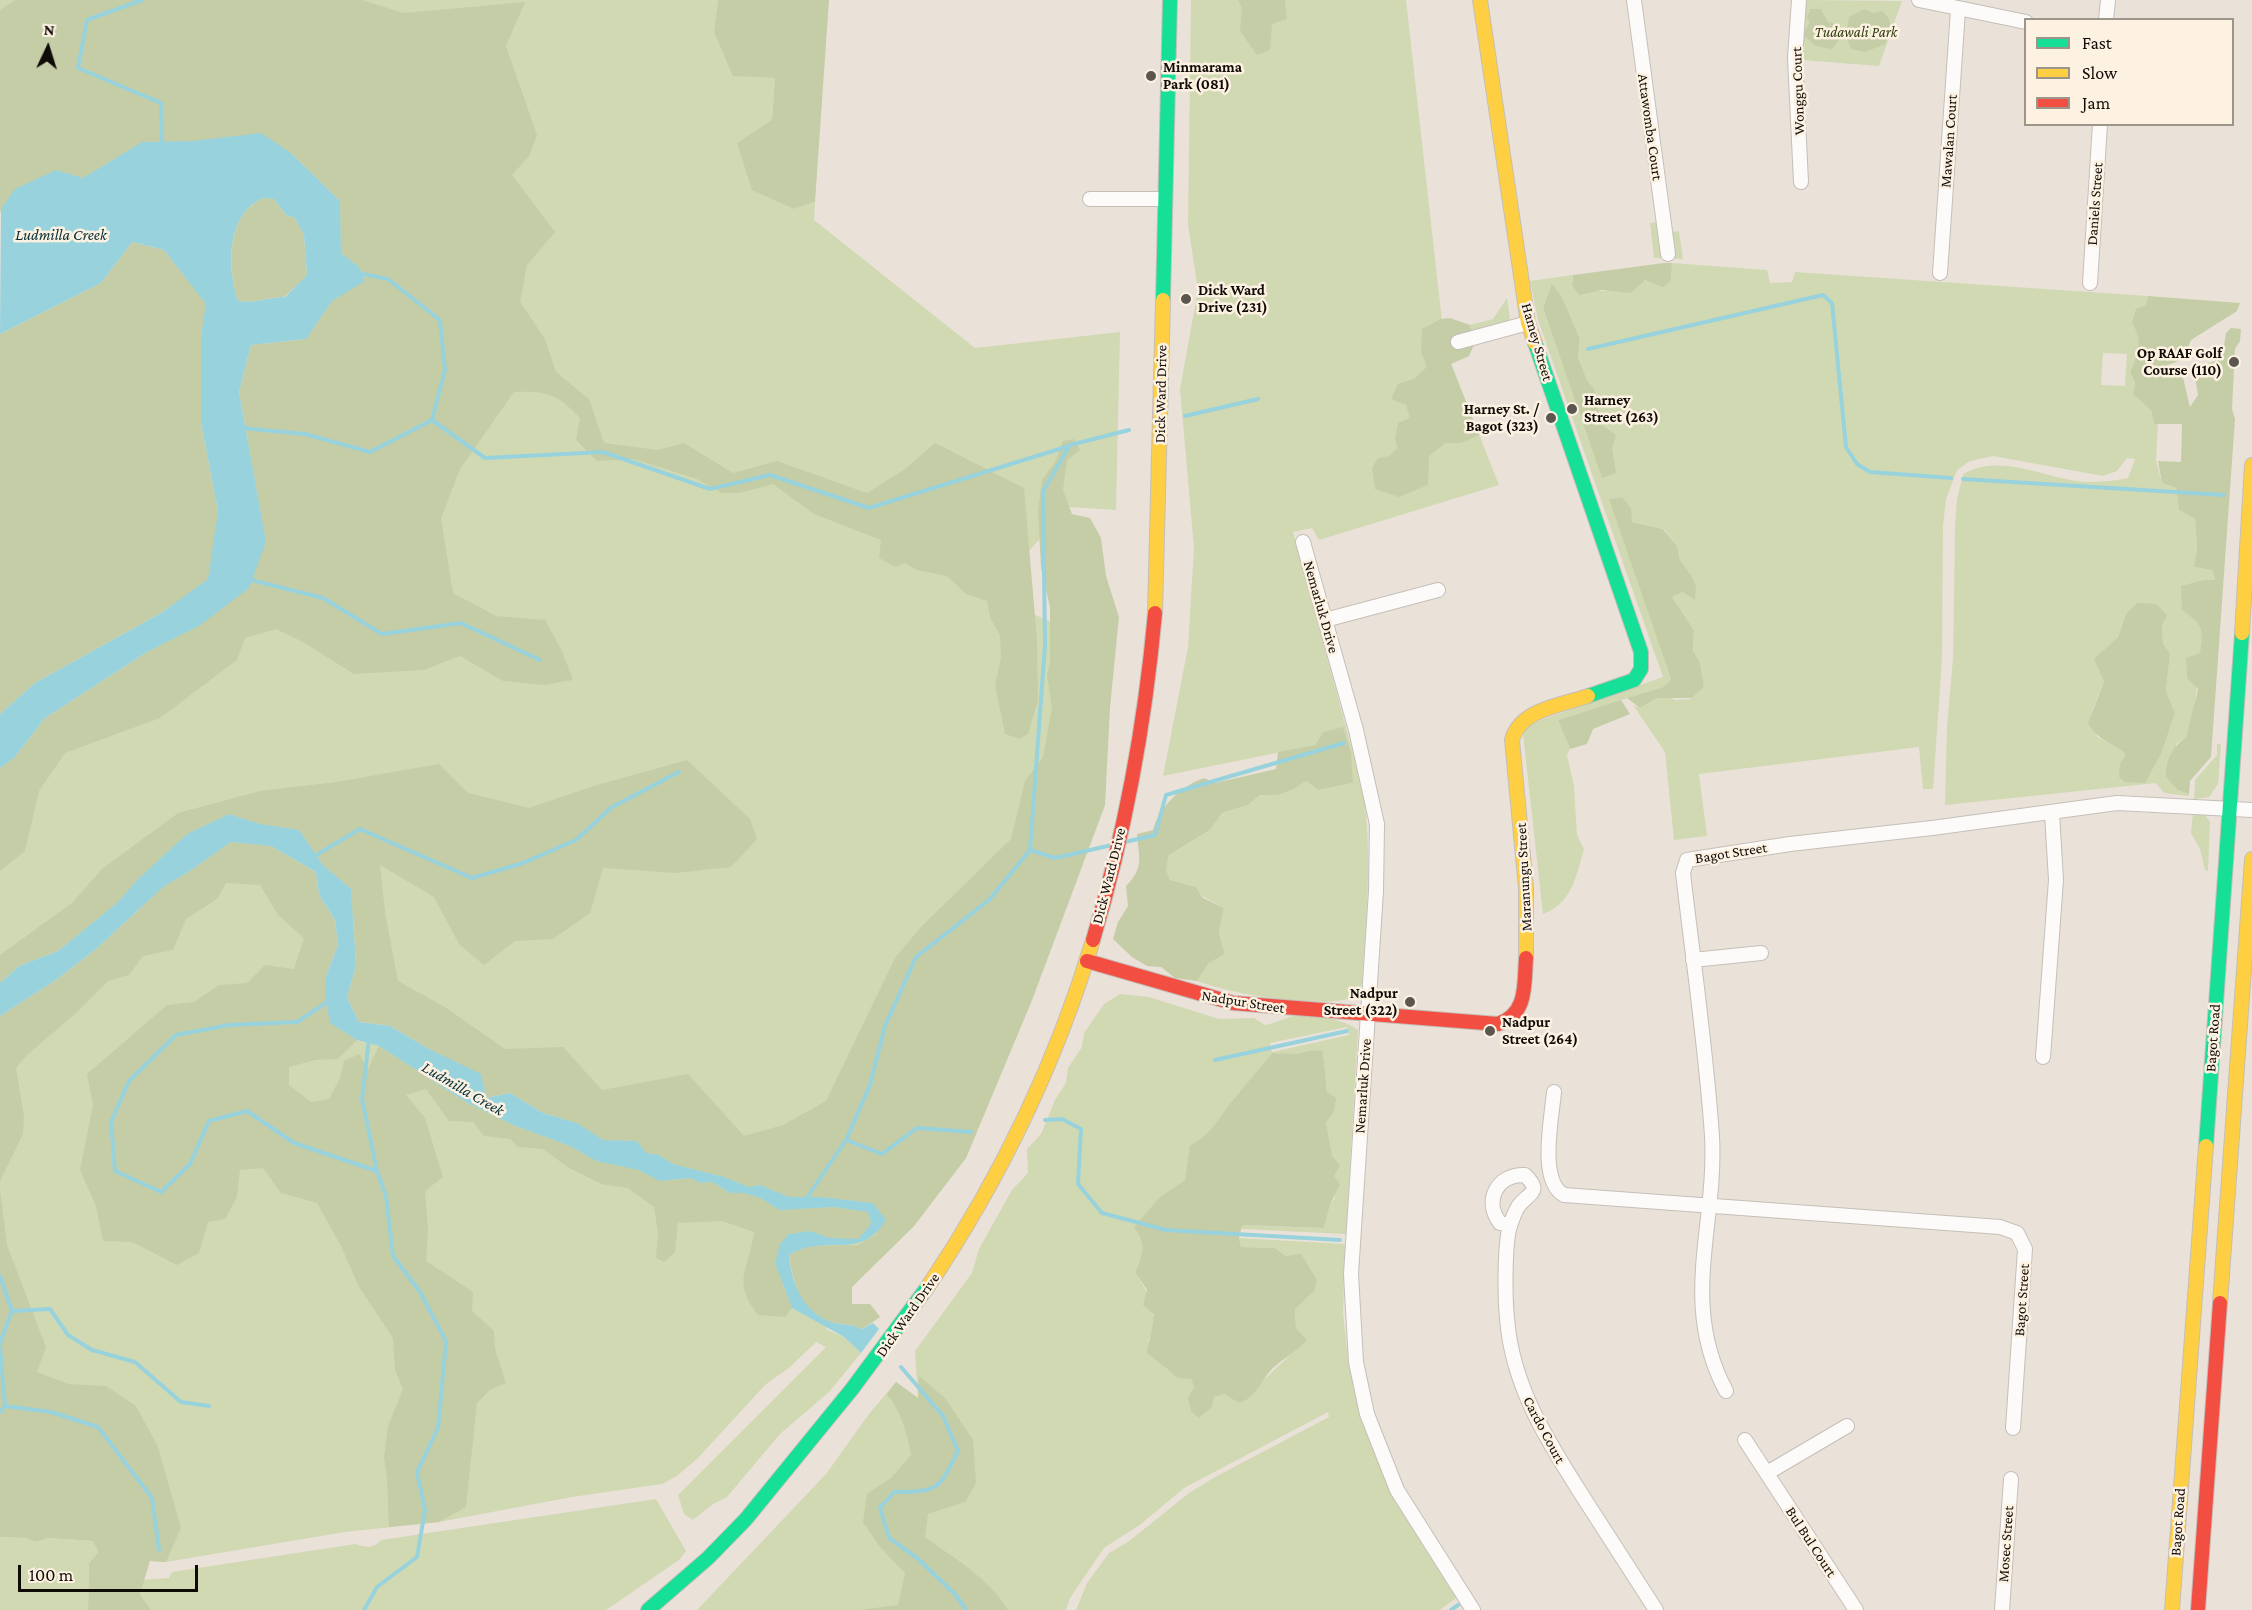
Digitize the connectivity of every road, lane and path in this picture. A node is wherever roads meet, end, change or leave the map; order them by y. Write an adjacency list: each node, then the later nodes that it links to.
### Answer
1 (1170, 0): 13 (street, Dick Ward Drive)
2 (1480, 0): 17 (street, Hamey Street)
3 (1634, 0): 14 (street, Attawomba Court)
4 (1799, 0): 11 (street, Wonggu Court)
5 (1918, 0): 7 (street)
6 (2108, 0): 8 (street)
7 (1958, 10): 9 (street); 15 (street, Mawalan Court)
8 (2106, 18)
9 (2024, 22)
10 (2100, 126): 16 (street, Daniels Street)
11 (1801, 182)
12 (1090, 199): 13 (street)
13 (1164, 199): 29 (street, Dick Ward Drive)
14 (1668, 254)
15 (1940, 273)
16 (2090, 283)
17 (1528, 323): 18 (street); 23 (street, Hamey Street)
18 (1458, 342)
19 (2252, 465): 24 (street, Bagot Road)
20 (1303, 542): 22 (street, Nemarluk Drive)
21 (1438, 590): 22 (street)
22 (1325, 620): 31 (street, Nemarluk Drive)
23 (1641, 672): 31 (street, Maranungu Street)
24 (2231, 809): 25 (street, Bagot Street); 26 (street, Bagot Street); 47 (street, Bagot Road)
25 (2252, 810)
26 (2052, 813): 30 (street, Bagot Street); 32 (street)
27 (2252, 859): 48 (street, Bagot Road)
28 (1761, 953): 30 (street)
29 (1087, 960): 31 (street, Nadpur Street); 42 (street, Dick Ward Drive)
30 (1693, 960): 34 (street, Bagot Street)
31 (1368, 1015): 43 (street, Nemarluk Drive)
32 (2043, 1056)
33 (1554, 1092): 34 (street, Bagot Street)
34 (1707, 1207): 36 (street, Bagot Street); 38 (street, Bagot Street)
35 (1510, 1225): 44 (street, Cardo Court)
36 (1726, 1391)
37 (1847, 1426): 40 (street)
38 (2013, 1428)
39 (1745, 1440): 40 (street, Bul Bul Court)
40 (1767, 1473): 45 (street, Bul Bul Court)
41 (2011, 1479): 46 (street, Mosec Street)
42 (648, 1610)
43 (1473, 1610)
44 (1656, 1610)
45 (1856, 1610)
46 (2002, 1610)
47 (2172, 1610)
48 (2198, 1610)

